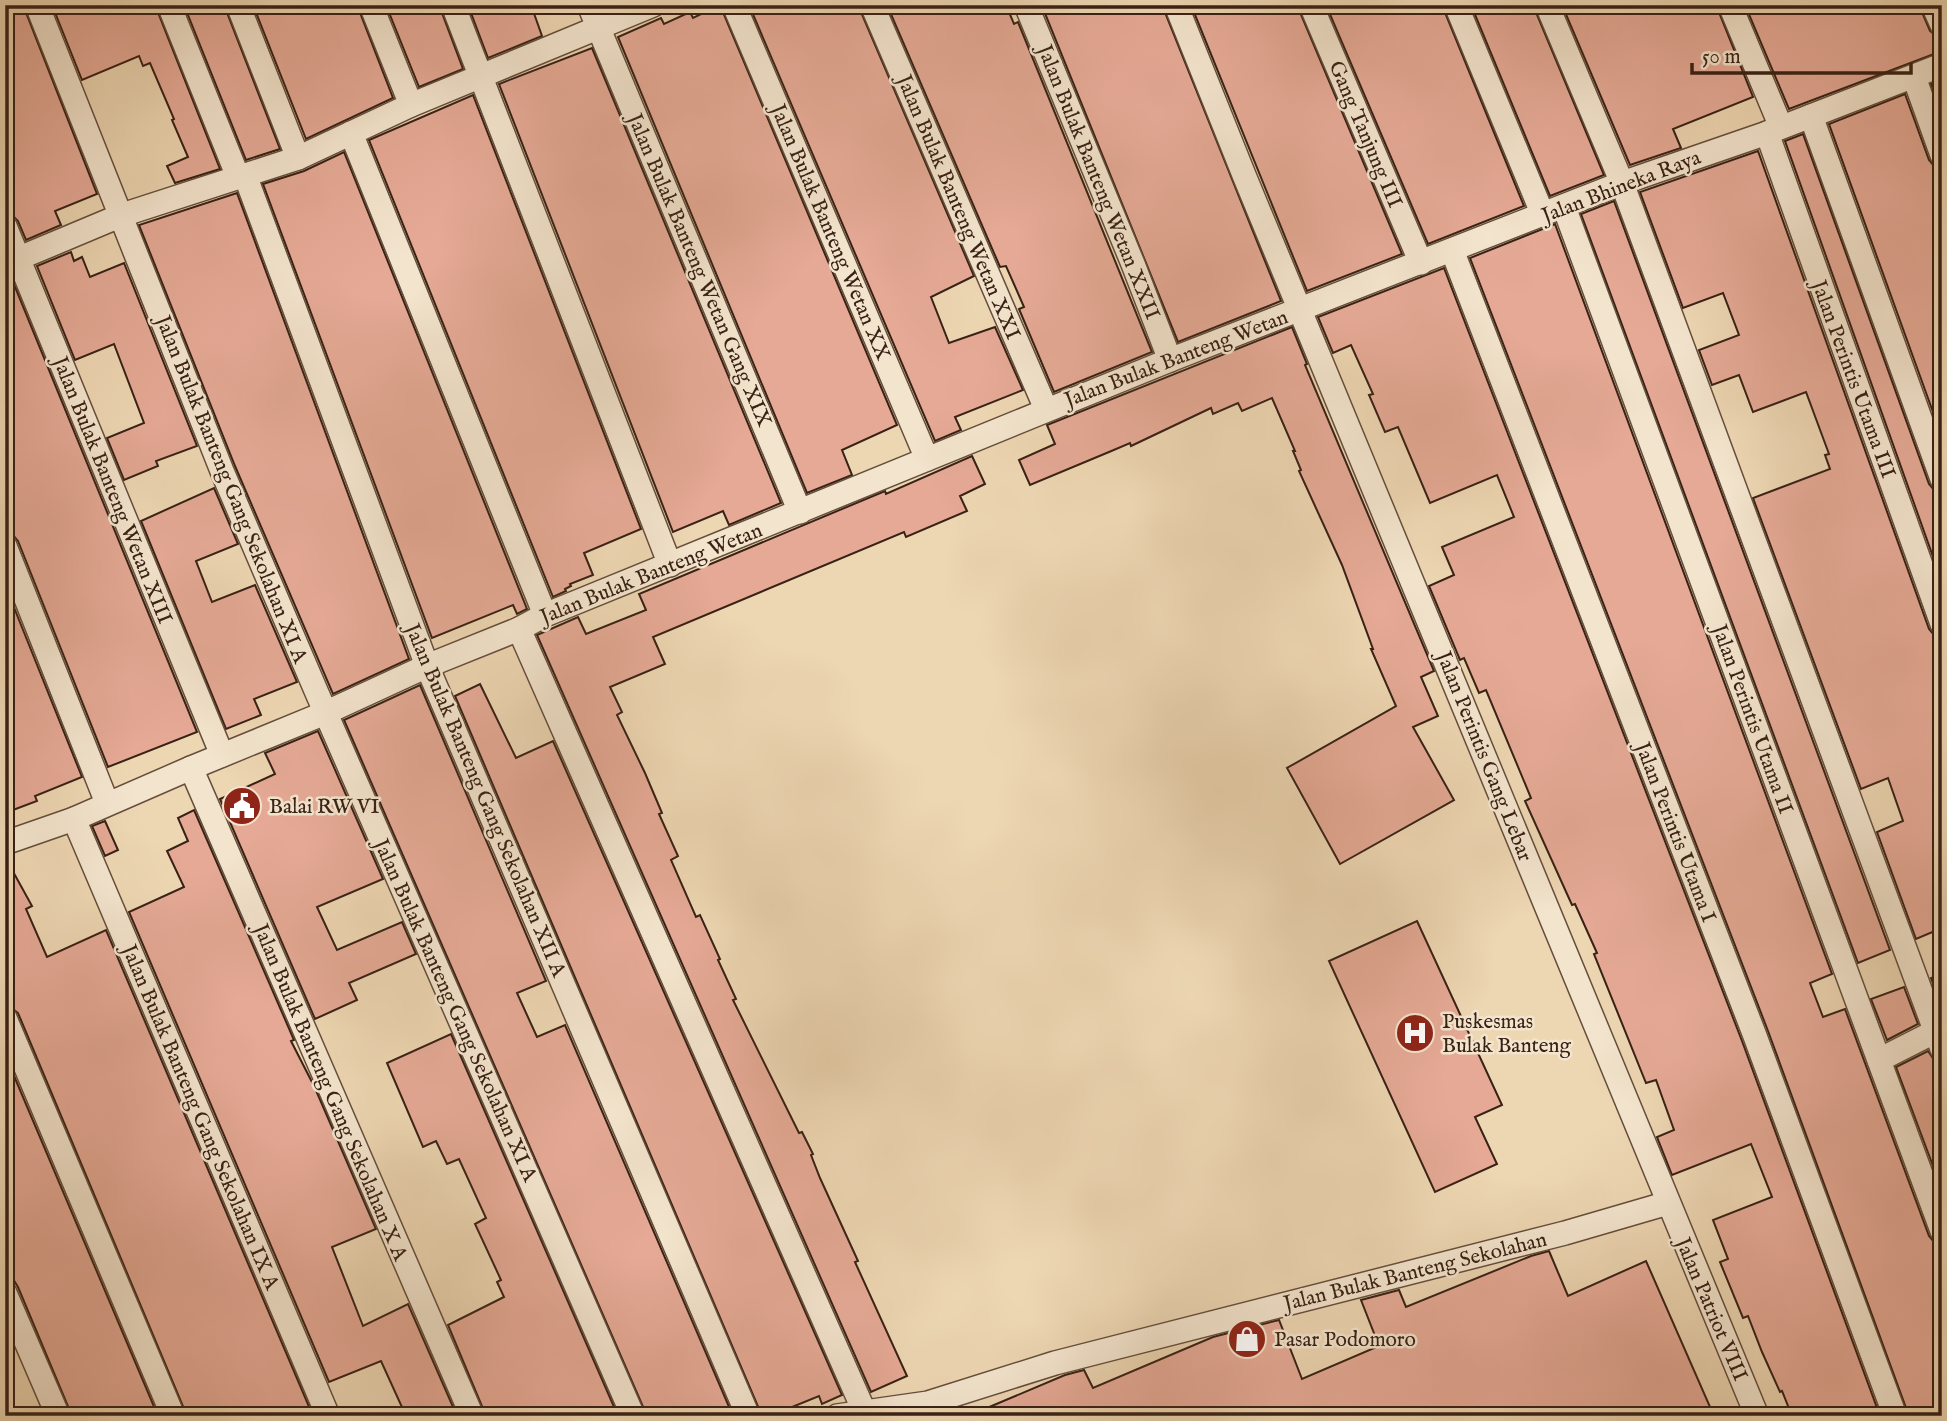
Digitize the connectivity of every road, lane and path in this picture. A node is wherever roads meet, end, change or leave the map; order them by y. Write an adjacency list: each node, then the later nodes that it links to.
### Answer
1 (37, 5): 31 (street, Jalan Bulak Banteng Gang Sekolahan XI A)
2 (169, 5): 28 (street, Jalan Bulak Banteng Gang Sekolahan XII A)
3 (238, 5): 27 (street)
4 (371, 5): 22 (street)
5 (453, 5): 20 (street)
6 (589, 5): 18 (street, Jalan Bulak Banteng Wetan Gang XIX)
7 (653, 5): 18 (street)
8 (734, 5): 39 (street, Jalan Bulak Banteng Wetan XX)
9 (872, 5): 38 (street, Jalan Bulak Banteng Wetan XXI)
10 (1026, 5): 37 (street, Jalan Bulak Banteng Wetan XXII)
11 (1177, 5): 36 (street, Jalan Perintis Gang Lebar)
12 (1311, 5): 35 (street, Gang Tanjung III)
13 (1456, 5): 30 (street, Jalan Perintis Utama II)
14 (1547, 5): 29 (street)
15 (1730, 5): 24 (street, Jalan Perintis Utama III)
16 (1933, 5): 17 (street)
17 (1942, 24)
18 (599, 29): 20 (street); 41 (street, Jalan Bulak Banteng Wetan Gang XIX)
19 (1942, 65): 21 (street, Jalan Bhineka Raya)
20 (481, 77): 22 (street); 43 (street)
21 (1914, 77): 23 (street, Jalan Bhineka Raya); 26 (street)
22 (411, 106): 25 (street)
23 (1811, 116): 24 (street, Jalan Bhineka Raya); 40 (street)
24 (1774, 130): 29 (street, Jalan Bhineka Raya); 45 (street, Jalan Perintis Utama III)
25 (351, 133): 27 (street); 44 (street)
26 (1942, 155)
27 (298, 158): 28 (street)
28 (242, 176): 31 (street); 47 (street, Jalan Bulak Banteng Gang Sekolahan XII A)
29 (1622, 183): 30 (street, Jalan Bhineka Raya); 55 (street)
30 (1554, 211): 33 (street, Jalan Bhineka Raya); 56 (street, Jalan Perintis Utama II)
31 (122, 215): 34 (street); 48 (street, Jalan Bulak Banteng Gang Sekolahan XI A)
32 (5, 226): 34 (street, Jalan Bulak Banteng Wetan XIII)
33 (1452, 250): 35 (street, Jalan Bhineka Raya); 70 (street, Jalan Perintis Utama I)
34 (12, 261): 49 (street, Jalan Bulak Banteng Wetan XIII)
35 (1422, 263): 36 (street, Jalan Bhineka Raya)
36 (1300, 310): 37 (street, Jalan Bulak Banteng Wetan); 57 (street, Jalan Perintis Gang Lebar)
37 (1170, 360): 38 (street, Jalan Bulak Banteng Wetan)
38 (1046, 409): 39 (street, Jalan Bulak Banteng Wetan)
39 (927, 459): 41 (street, Jalan Bulak Banteng Wetan)
40 (1942, 479)
41 (800, 512): 43 (street, Jalan Bulak Banteng Wetan)
42 (5, 546): 51 (street)
43 (670, 565): 44 (street, Jalan Bulak Banteng Wetan)
44 (545, 615): 46 (street, Jalan Bulak Banteng Wetan)
45 (1942, 624)
46 (519, 629): 47 (street, Jalan Bulak Banteng Wetan); 61 (street)
47 (427, 666): 48 (street, Jalan Bulak Banteng Wetan); 67 (street, Jalan Bulak Banteng Gang Sekolahan XII A)
48 (326, 713): 49 (street, Jalan Bulak Banteng Wetan); 66 (street, Jalan Bulak Banteng Gang Sekolahan XI A)
49 (222, 755): 50 (street, Jalan Bulak Banteng Wetan)
50 (191, 768): 51 (street, Jalan Bulak Banteng Wetan); 65 (street, Jalan Bulak Banteng Gang Sekolahan X A)
51 (107, 803): 52 (street, Jalan Bulak Banteng Wetan)
52 (74, 818): 53 (street, Jalan Bulak Banteng Wetan); 64 (street, Jalan Bulak Banteng Gang Sekolahan IX A)
53 (5, 843)
54 (5, 1018): 63 (street)
55 (1940, 1036): 56 (street)
56 (1879, 1060): 58 (street, Jalan Perintis Utama II)
57 (1668, 1203): 60 (street, Jalan Bulak Banteng Sekolahan); 69 (street, Jalan Patriot VIII)
58 (1942, 1231)
59 (5, 1293): 62 (street)
60 (931, 1410): 61 (street, Jalan Bulak Banteng Sekolahan)
61 (864, 1411): 68 (street, Jalan Bulak Banteng Sekolahan)
62 (58, 1416)
63 (173, 1416)
64 (328, 1416)
65 (472, 1416)
66 (634, 1416)
67 (748, 1416)
68 (837, 1416)
69 (1757, 1416)
70 (1895, 1416)

